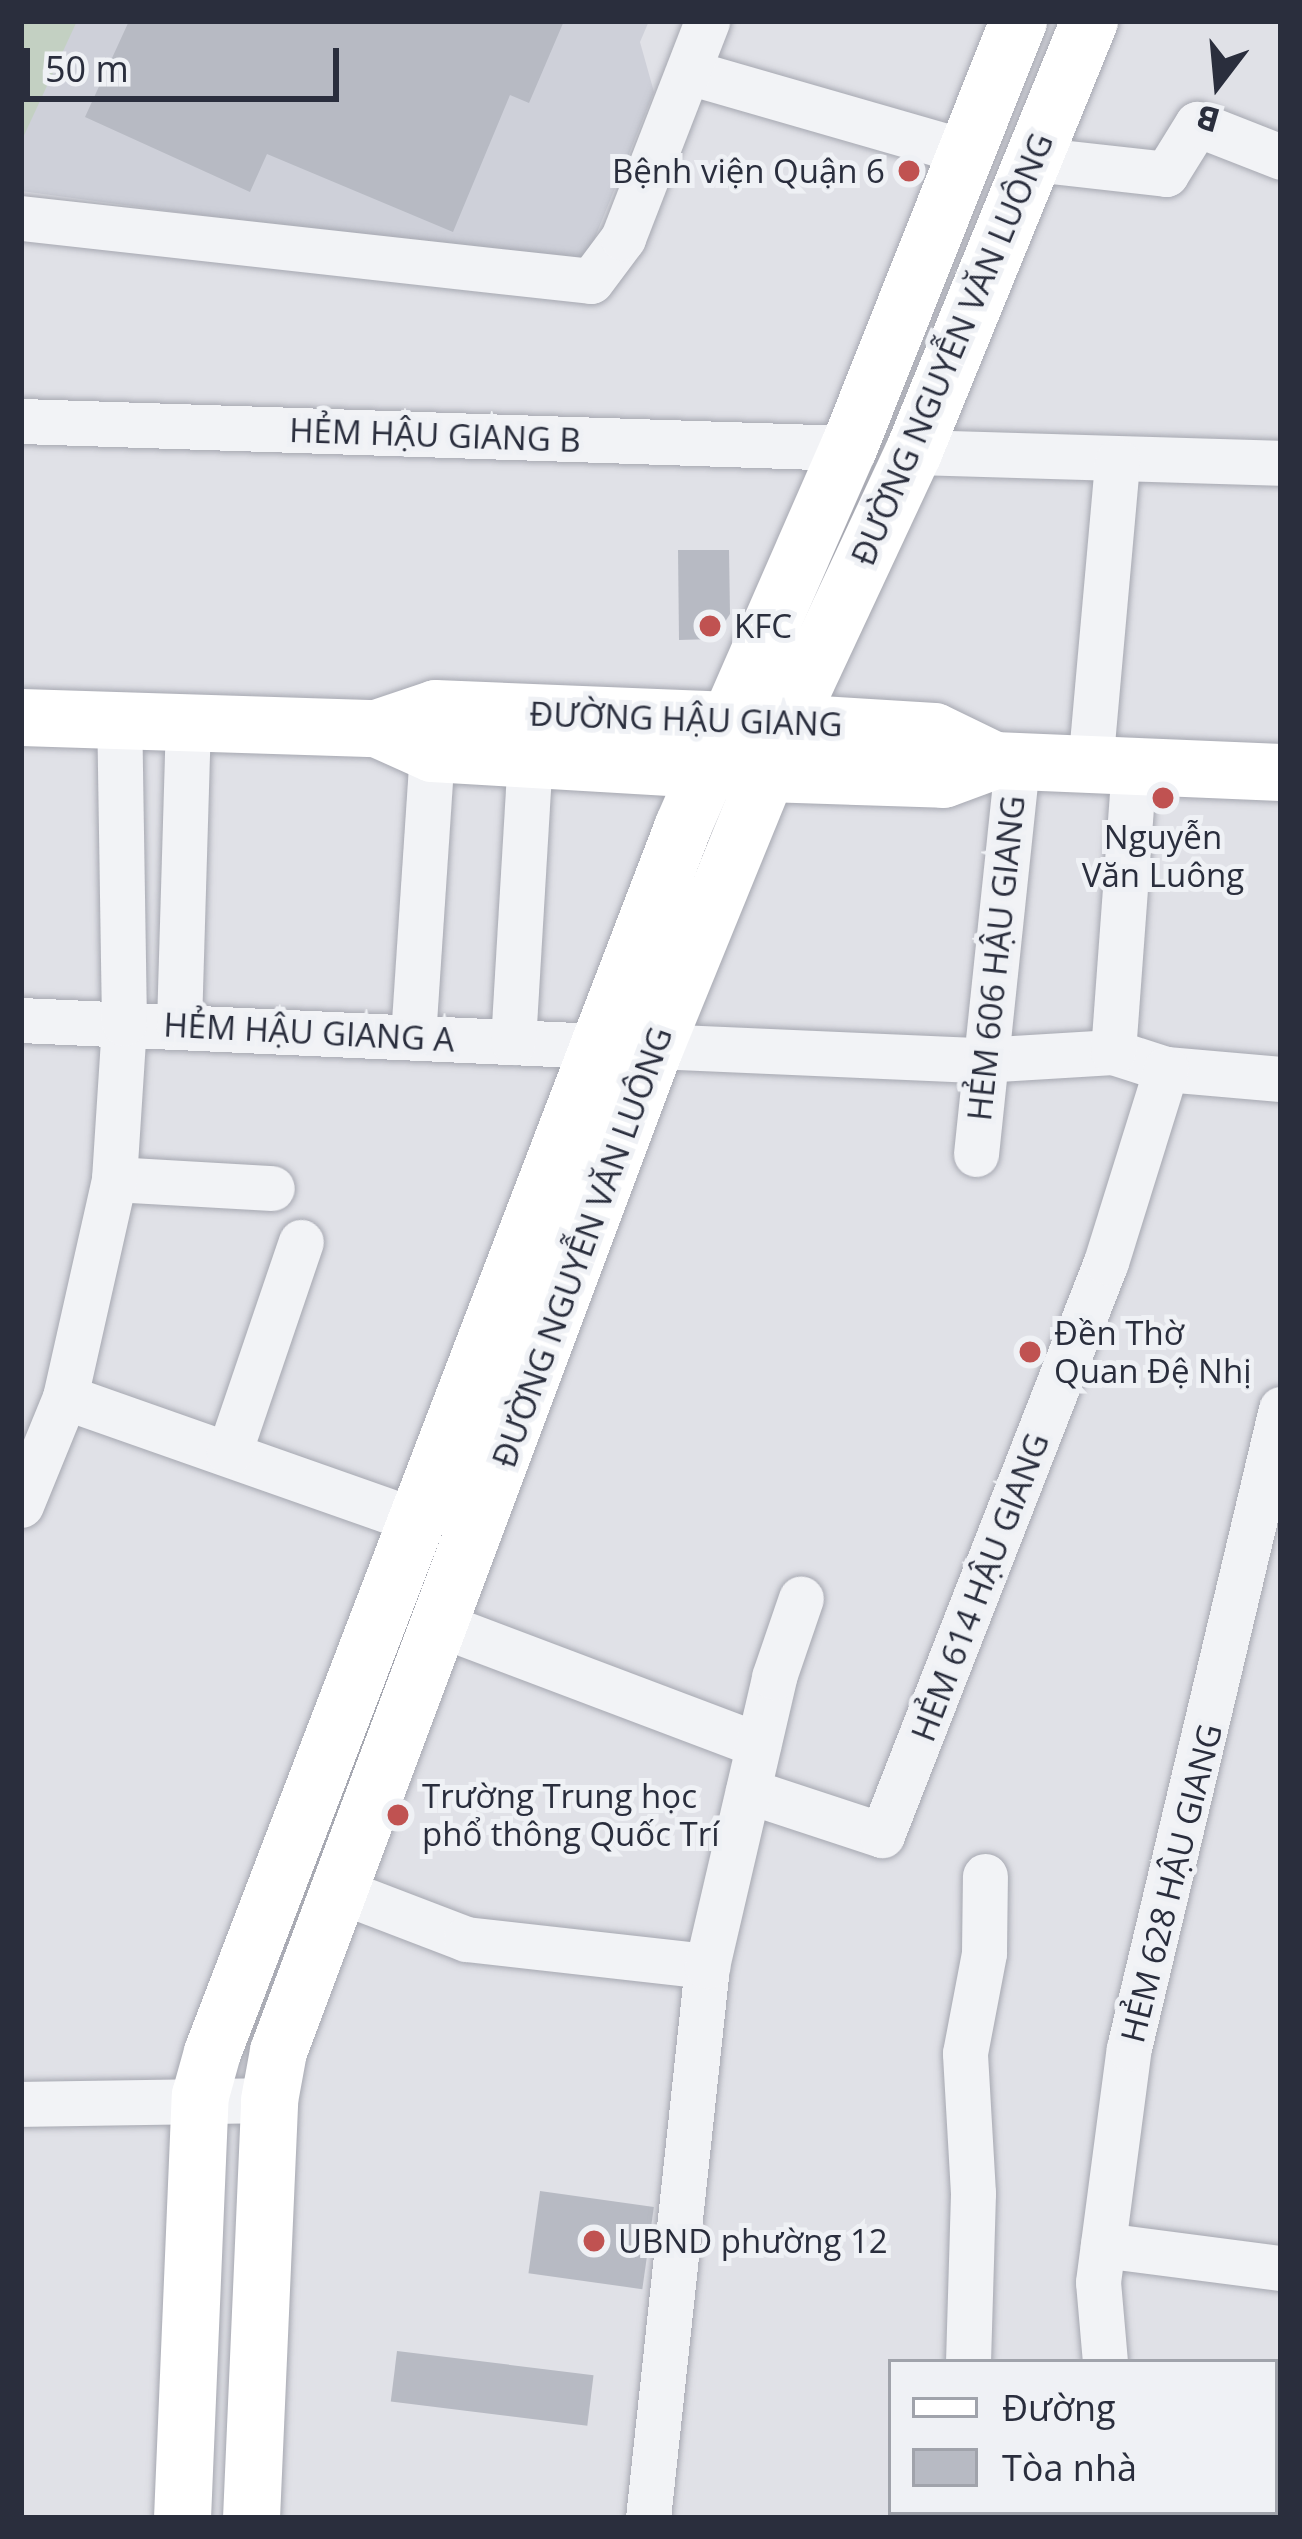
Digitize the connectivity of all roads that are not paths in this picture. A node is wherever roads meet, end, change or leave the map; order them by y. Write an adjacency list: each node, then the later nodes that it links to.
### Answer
1 (707, 21): 4 (street)
2 (1018, 21): 5 (main road, ĐƯỜNG NGUYỄN VĂN LUÔNG)
3 (1089, 21): 7 (main road, ĐƯỜNG NGUYỄN VĂN LUÔNG)
4 (689, 72): 5 (street); 8 (street)
5 (969, 152): 10 (main road, ĐƯỜNG NGUYỄN VĂN LUÔNG)
6 (1281, 157): 7 (street)
7 (1033, 159): 11 (main road, ĐƯỜNG NGUYỄN VĂN LUÔNG)
8 (21, 218)
9 (21, 421): 10 (street, HẺM HẬU GIANG B)
10 (848, 448): 18 (main road, ĐƯỜNG NGUYỄN VĂN LUÔNG)
11 (914, 452): 12 (street); 19 (main road, ĐƯỜNG NGUYỄN VĂN LUÔNG)
12 (1117, 461): 13 (street); 23 (street)
13 (1281, 463)
14 (21, 717): 15 (main road, ĐƯỜNG HẬU GIANG)
15 (118, 719): 16 (main road, ĐƯỜNG HẬU GIANG); 26 (street)
16 (188, 723): 17 (main road, ĐƯỜNG HẬU GIANG); 27 (street)
17 (376, 728): 18 (main road, ĐƯỜNG HẬU GIANG); 20 (main road, ĐƯỜNG HẬU GIANG)
18 (717, 746): 19 (main road, ĐƯỜNG HẬU GIANG); 21 (main road, ĐƯỜNG HẬU GIANG); 30 (main road, ĐƯỜNG NGUYỄN VĂN LUÔNG)
19 (776, 747): 22 (main road, ĐƯỜNG HẬU GIANG); 31 (main road, ĐƯỜNG NGUYỄN VĂN LUÔNG)
20 (432, 753): 21 (main road, ĐƯỜNG HẬU GIANG); 28 (street)
21 (530, 759): 29 (street)
22 (1005, 761): 23 (main road, ĐƯỜNG HẬU GIANG); 33 (street, HẺM 606 HẬU GIANG)
23 (1112, 767): 24 (main road, ĐƯỜNG HẬU GIANG); 32 (street)
24 (1281, 772)
25 (21, 1020): 26 (street, HẺM HẬU GIANG A)
26 (124, 1023): 27 (street, HẺM HẬU GIANG A); 37 (street)
27 (179, 1024): 28 (street, HẺM HẬU GIANG A)
28 (413, 1037): 29 (street, HẺM HẬU GIANG A)
29 (513, 1042): 30 (street, HẺM HẬU GIANG A)
30 (598, 1046): 44 (main road, ĐƯỜNG NGUYỄN VĂN LUÔNG)
31 (655, 1046): 33 (street); 46 (main road, ĐƯỜNG NGUYỄN VĂN LUÔNG)
32 (1112, 1052): 33 (street); 34 (street)
33 (981, 1060): 36 (street, HẺM 606 HẬU GIANG)
34 (1166, 1069): 35 (street); 48 (street, HẺM 614 HẬU GIANG)
35 (1281, 1079)
36 (976, 1154)
37 (114, 1179): 38 (street); 40 (street)
38 (272, 1188)
39 (301, 1242): 42 (street)
40 (64, 1397): 42 (street); 43 (street)
41 (1281, 1409): 55 (street, HẺM 628 HẬU GIANG)
42 (229, 1453): 44 (street)
43 (21, 1505)
44 (417, 1521): 52 (main road, ĐƯỜNG NGUYỄN VĂN LUÔNG)
45 (801, 1598): 47 (street)
46 (441, 1625): 47 (street); 50 (main road, ĐƯỜNG NGUYỄN VĂN LUÔNG)
47 (758, 1745): 48 (street)
48 (748, 1790): 51 (street)
49 (985, 1876): 57 (street)
50 (340, 1891): 51 (street); 53 (main road, ĐƯỜNG NGUYỄN VĂN LUÔNG)
51 (707, 1966): 61 (street)
52 (200, 2095): 53 (street); 54 (street); 59 (main road, ĐƯỜNG NGUYỄN VĂN LUÔNG)
53 (269, 2100): 60 (main road, ĐƯỜNG NGUYỄN VĂN LUÔNG)
54 (21, 2104)
55 (1103, 2245): 56 (street); 58 (street, HẺM 628 HẬU GIANG)
56 (1281, 2268)
57 (968, 2359)
58 (1105, 2359)
59 (182, 2518)
60 (251, 2518)
61 (648, 2518)

